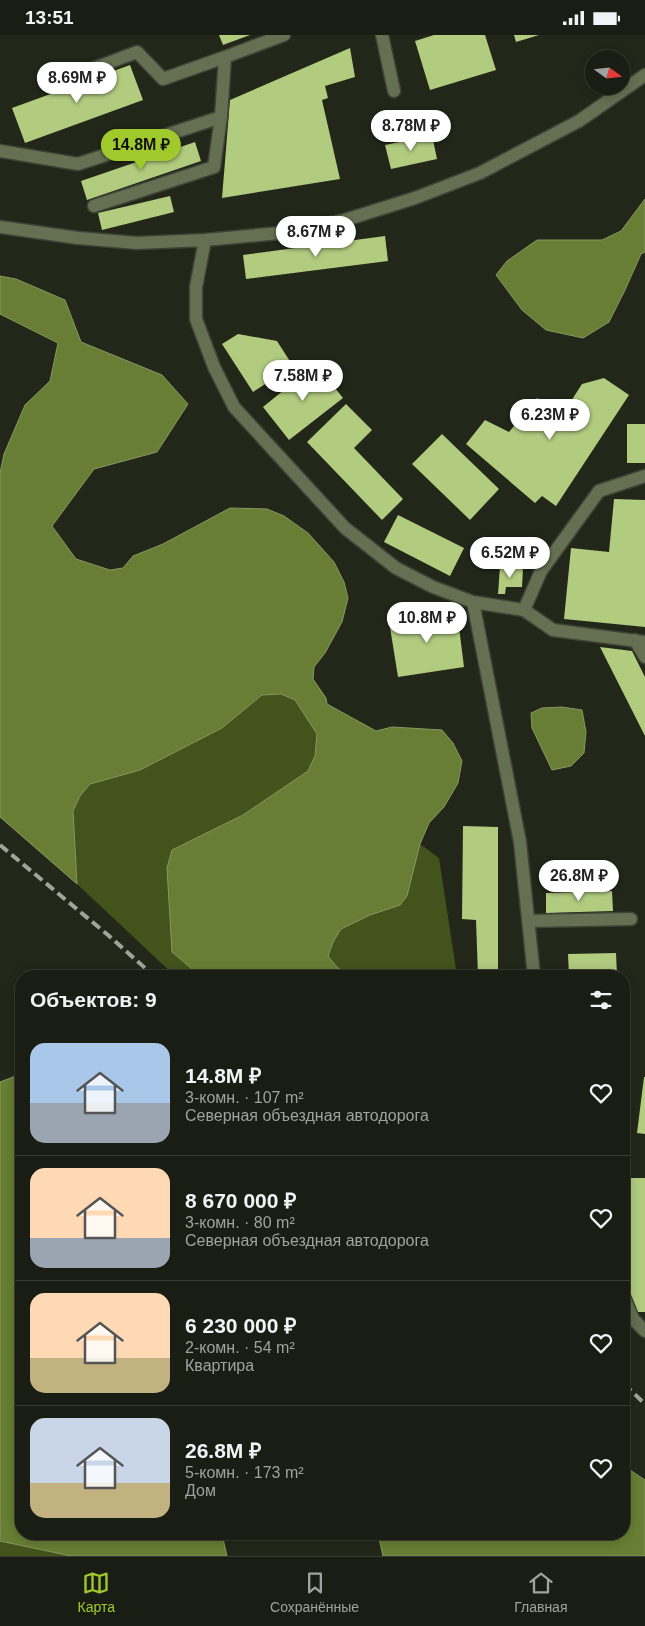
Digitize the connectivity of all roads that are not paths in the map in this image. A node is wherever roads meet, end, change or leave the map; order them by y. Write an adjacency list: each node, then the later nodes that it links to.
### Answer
1 (284, 35): 3 (street)
2 (382, 35): 6 (street)
3 (225, 57): 4 (street); 7 (street)
4 (76, 75)
5 (645, 75): 11 (street)
6 (394, 91)
7 (221, 117): 8 (street); 9 (street)
8 (0, 151)
9 (94, 206)
10 (0, 227): 11 (street)
11 (205, 240): 13 (street)
12 (645, 476): 14 (street)
13 (473, 602): 14 (street); 18 (street)
14 (524, 610): 15 (street)
15 (640, 641): 16 (street)
16 (645, 657)
17 (631, 919): 18 (street)
18 (528, 921): 19 (street)
19 (533, 970)
20 (630, 1312): 21 (street)
21 (645, 1331)

